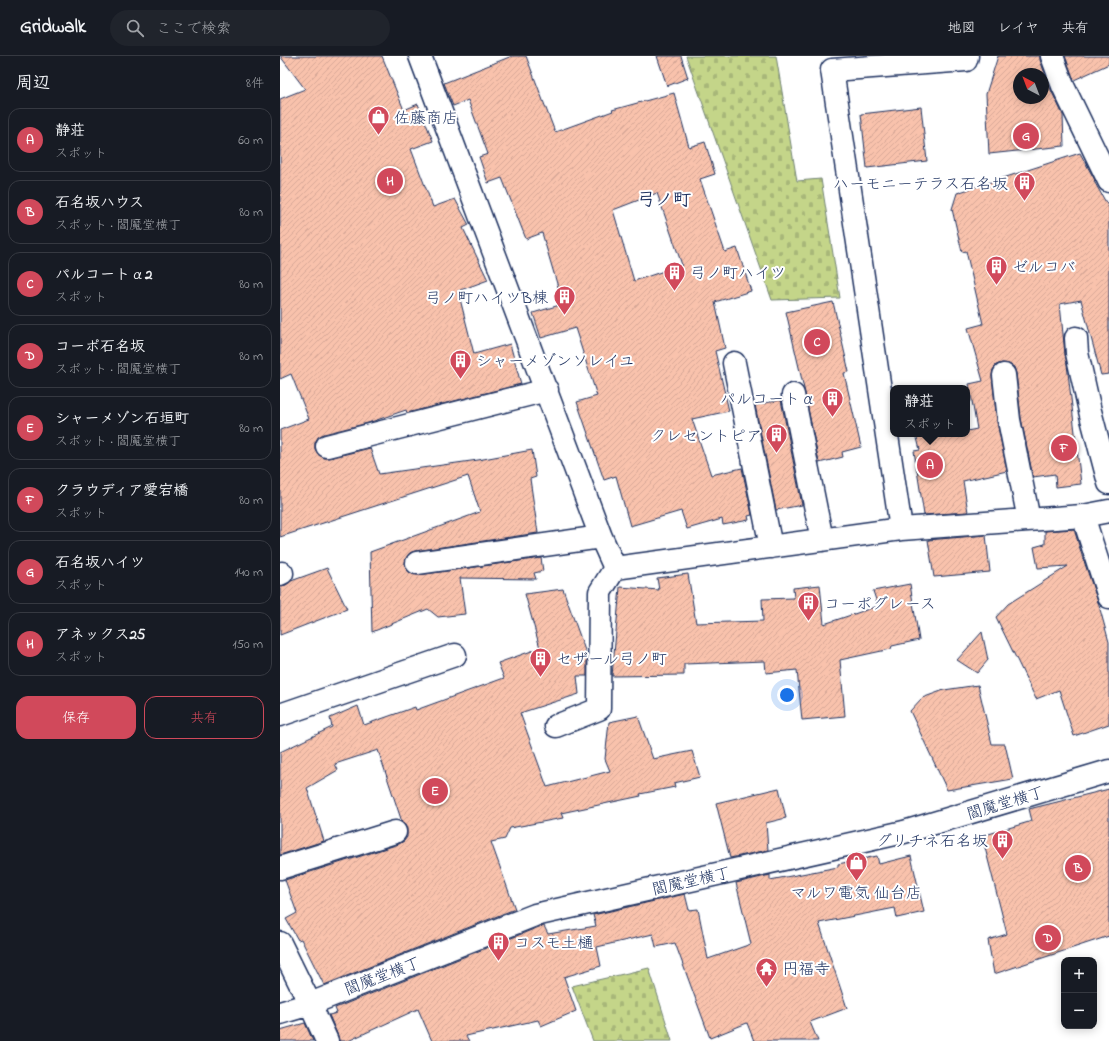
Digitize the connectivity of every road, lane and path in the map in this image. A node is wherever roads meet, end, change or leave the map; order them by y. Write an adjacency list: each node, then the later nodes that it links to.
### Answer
1 (420, 56): 8 (street)
2 (967, 56): 15 (street)
3 (1052, 56): 4 (street)
4 (1109, 181)
5 (1076, 338): 11 (street)
6 (734, 363): 18 (street)
7 (1004, 375): 14 (street)
8 (547, 390): 10 (street); 16 (street)
9 (793, 396): 17 (street)
10 (327, 446)
11 (1109, 483)
12 (1109, 510): 13 (street)
13 (1083, 516): 14 (street); 21 (street)
14 (1029, 520): 15 (street)
15 (901, 529): 17 (street)
16 (601, 537): 19 (street); 20 (street)
17 (822, 540): 18 (street)
18 (771, 547): 20 (street)
19 (417, 563)
20 (615, 568): 24 (street)
21 (1109, 597)
22 (455, 655): 23 (street)
23 (280, 715)
24 (556, 726)
25 (1109, 771): 29 (street, 閻魔堂横丁)
26 (395, 832): 27 (street)
27 (280, 868)
28 (280, 943): 29 (street)
29 (310, 1004): 30 (street, 閻魔堂横丁); 31 (street)
30 (280, 1013)
31 (327, 1041)

